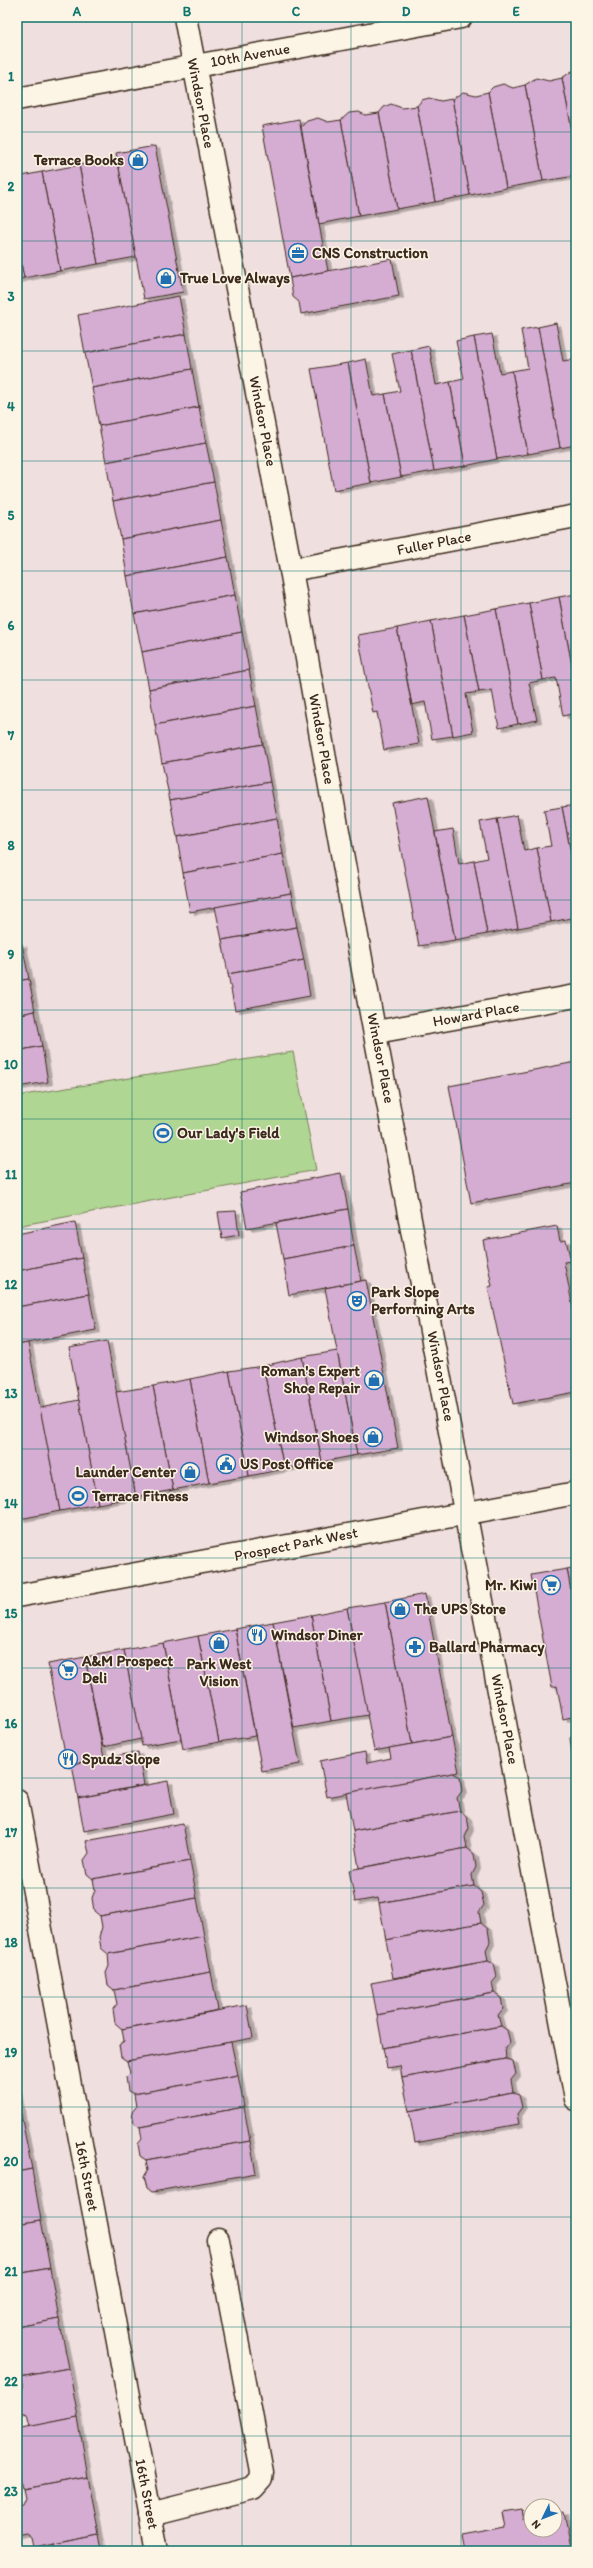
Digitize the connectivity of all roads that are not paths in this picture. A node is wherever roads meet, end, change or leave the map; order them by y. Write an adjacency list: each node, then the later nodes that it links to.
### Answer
1 (185, 17): 3 (street, Windsor Place)
2 (461, 17): 3 (street, 10th Avenue)
3 (194, 66): 4 (street, 10th Avenue); 6 (street, Windsor Place)
4 (17, 99)
5 (576, 516): 6 (street, Fuller Place)
6 (291, 570): 8 (street, Windsor Place)
7 (576, 996): 8 (street, Howard Place)
8 (376, 1032): 10 (street, Windsor Place)
9 (576, 1493): 10 (street, Prospect Park West)
10 (466, 1512): 11 (street, Prospect Park West); 13 (street, Windsor Place)
11 (17, 1596)
12 (17, 1800): 15 (street, 16th Street)
13 (576, 2099)
14 (218, 2240): 15 (street)
15 (150, 2514): 16 (street, 16th Street)
16 (157, 2551)

